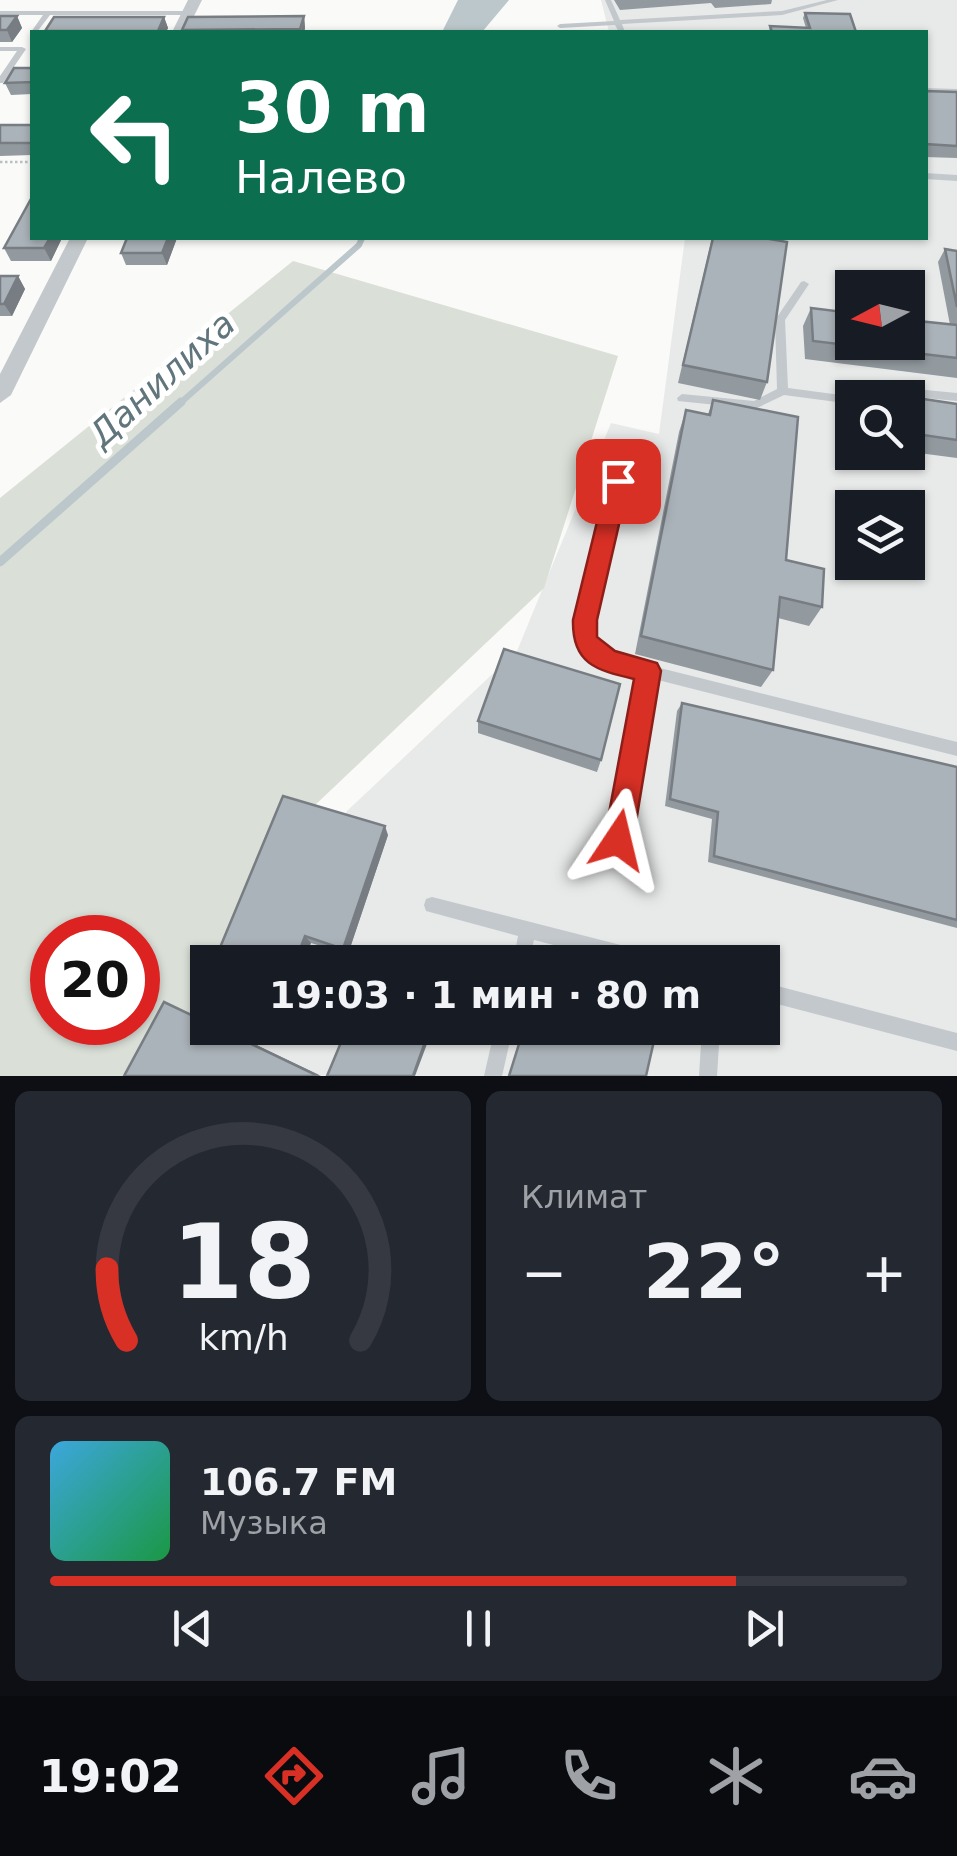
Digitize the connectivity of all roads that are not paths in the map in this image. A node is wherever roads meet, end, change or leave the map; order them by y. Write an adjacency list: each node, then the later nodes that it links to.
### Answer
1 (608, 0): 9 (lane)
2 (835, 0): 6 (lane)
3 (192, 6): 5 (lane); 11 (street)
4 (0, 12): 5 (lane)
5 (48, 13): 10 (lane)
6 (752, 16): 7 (lane); 13 (lane)
7 (669, 20): 9 (lane); 12 (lane)
8 (560, 26): 9 (lane)
9 (621, 28)
10 (35, 30)
11 (180, 30)
12 (671, 30)
13 (756, 30)
14 (30, 37): 16 (lane)
15 (0, 49): 16 (lane)
16 (22, 49): 17 (lane)
17 (0, 82)
18 (928, 90): 19 (lane)
19 (957, 91)
20 (928, 176): 21 (lane)
21 (957, 178)
22 (77, 240): 24 (street)
23 (804, 284): 25 (lane)
24 (10, 355): 27 (street)
25 (783, 392): 29 (lane); 30 (lane)
26 (925, 394): 28 (lane)
27 (0, 395)
28 (957, 397)
29 (682, 398)
30 (835, 398)
31 (626, 446): 32 (lane)
32 (648, 671): 33 (lane); 34 (lane)
33 (957, 749)
34 (618, 840)
35 (432, 906): 36 (lane)
36 (528, 930): 37 (lane); 38 (lane)
37 (524, 945)
38 (586, 945)
39 (780, 996): 40 (lane)
40 (957, 1042)
41 (500, 1045): 43 (lane)
42 (710, 1045): 44 (lane)
43 (493, 1076)
44 (708, 1076)

